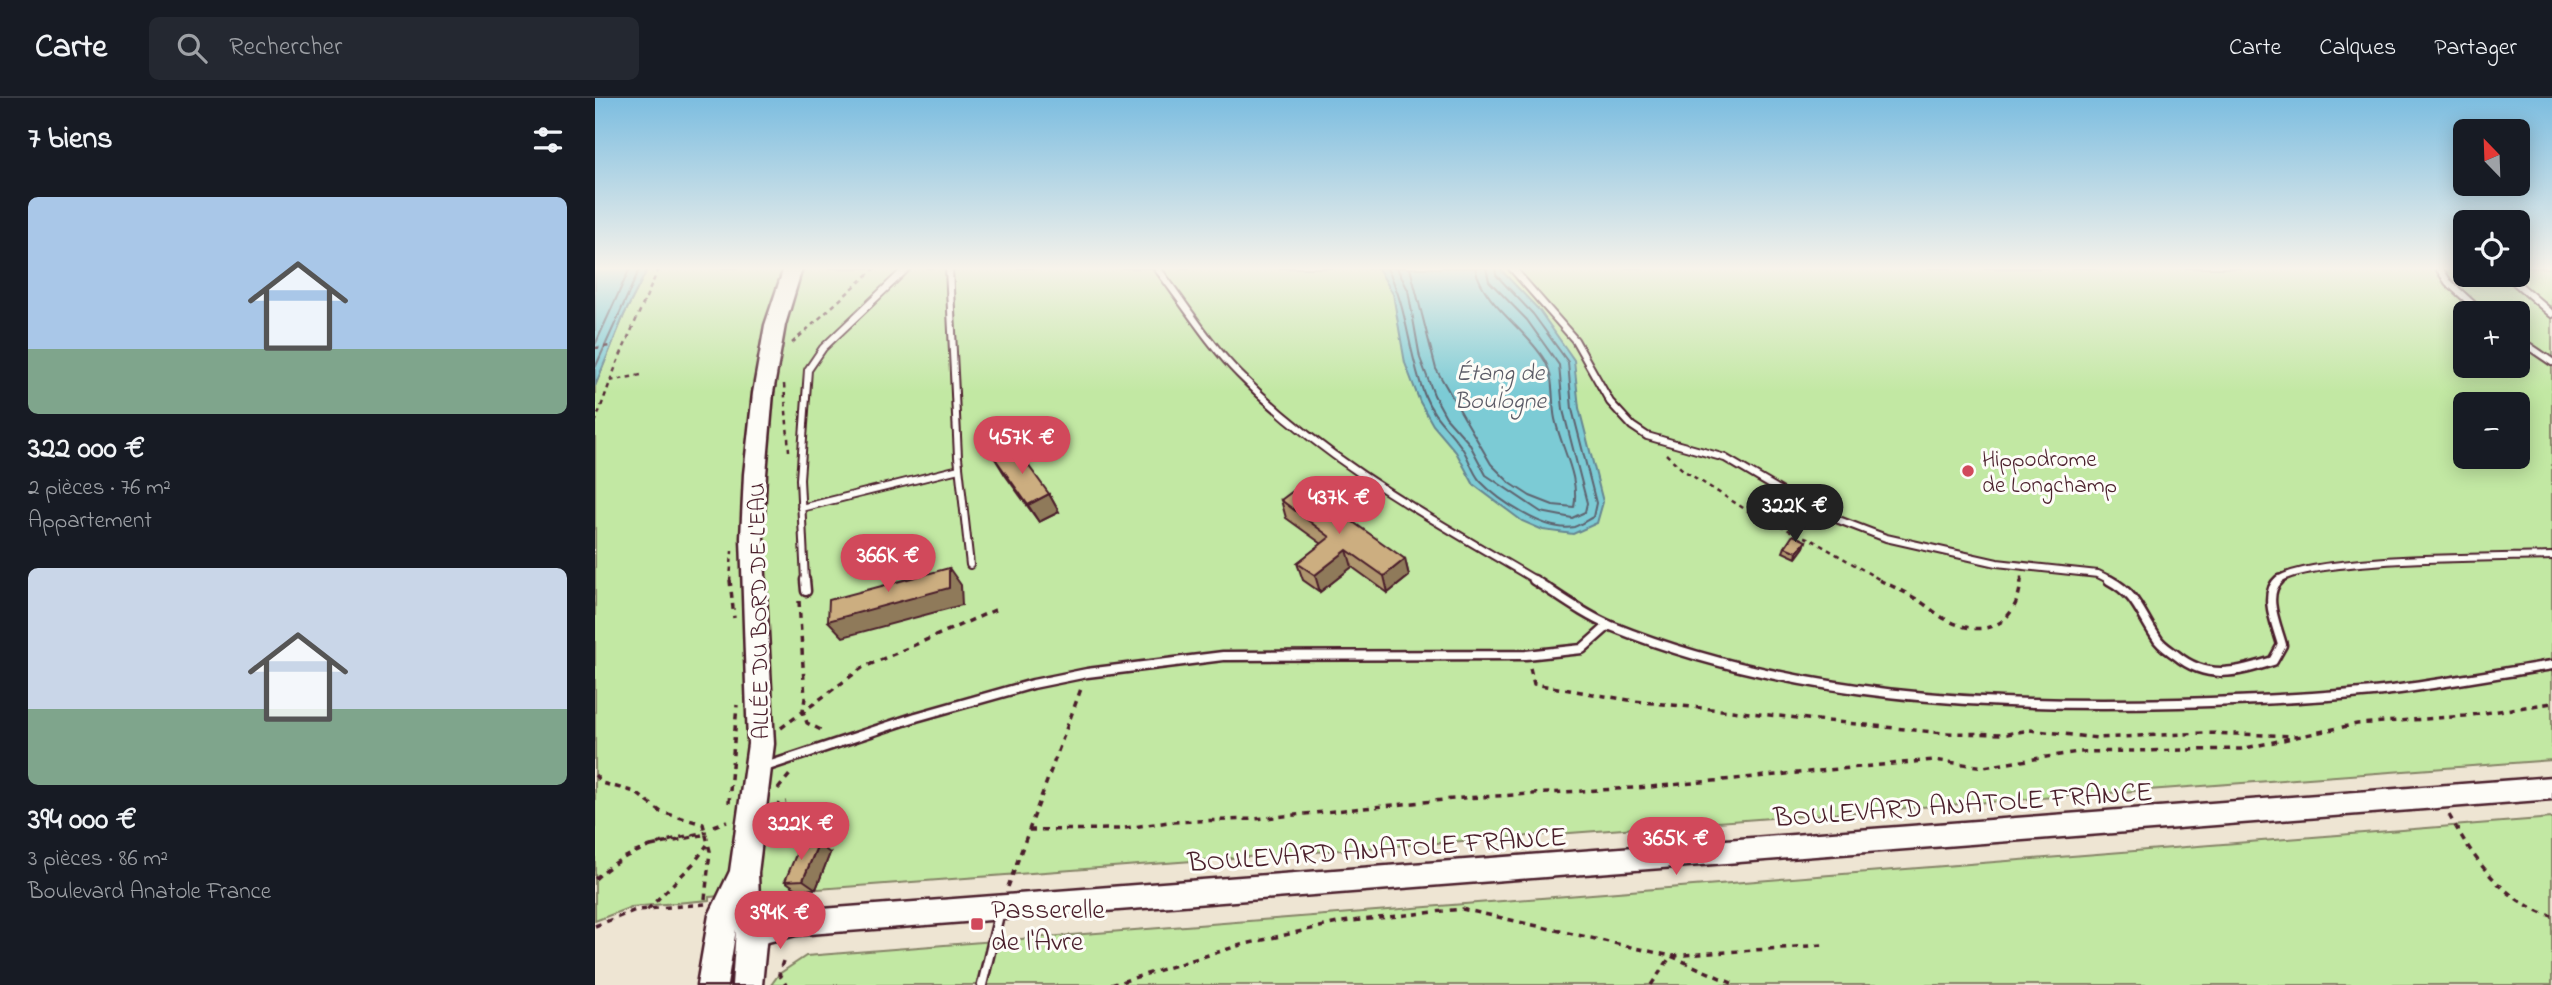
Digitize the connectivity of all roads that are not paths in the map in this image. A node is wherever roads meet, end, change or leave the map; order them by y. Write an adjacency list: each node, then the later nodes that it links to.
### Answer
1 (780, 309): 15 (main road, ALLÉE DU BORD DE L'EAU)
2 (864, 309): 9 (lane)
3 (951, 309): 8 (lane)
4 (1189, 309): 13 (lane)
5 (1548, 309): 10 (lane)
6 (2530, 347): 7 (lane)
7 (2552, 362)
8 (959, 469): 9 (lane); 11 (lane)
9 (801, 508): 12 (lane)
10 (2552, 556)
11 (970, 565)
12 (807, 591)
13 (1609, 625): 14 (lane); 15 (lane)
14 (2552, 666)
15 (760, 757): 17 (main road, ALLÉE DU BORD DE L'EAU)
16 (2552, 788): 18 (main road, BOULEVARD ANATOLE FRANCE)
17 (744, 873): 19 (main road, ALLÉE DU BORD DE L'EAU); 20 (main road, ALLÉE DU BORD DE L'EAU)
18 (1002, 907): 19 (main road, BOULEVARD ANATOLE FRANCE); 22 (lane)
19 (752, 934): 20 (main road); 21 (main road, ALLÉE DU BORD DE L'EAU)
20 (713, 985)
21 (747, 985)
22 (982, 985)

